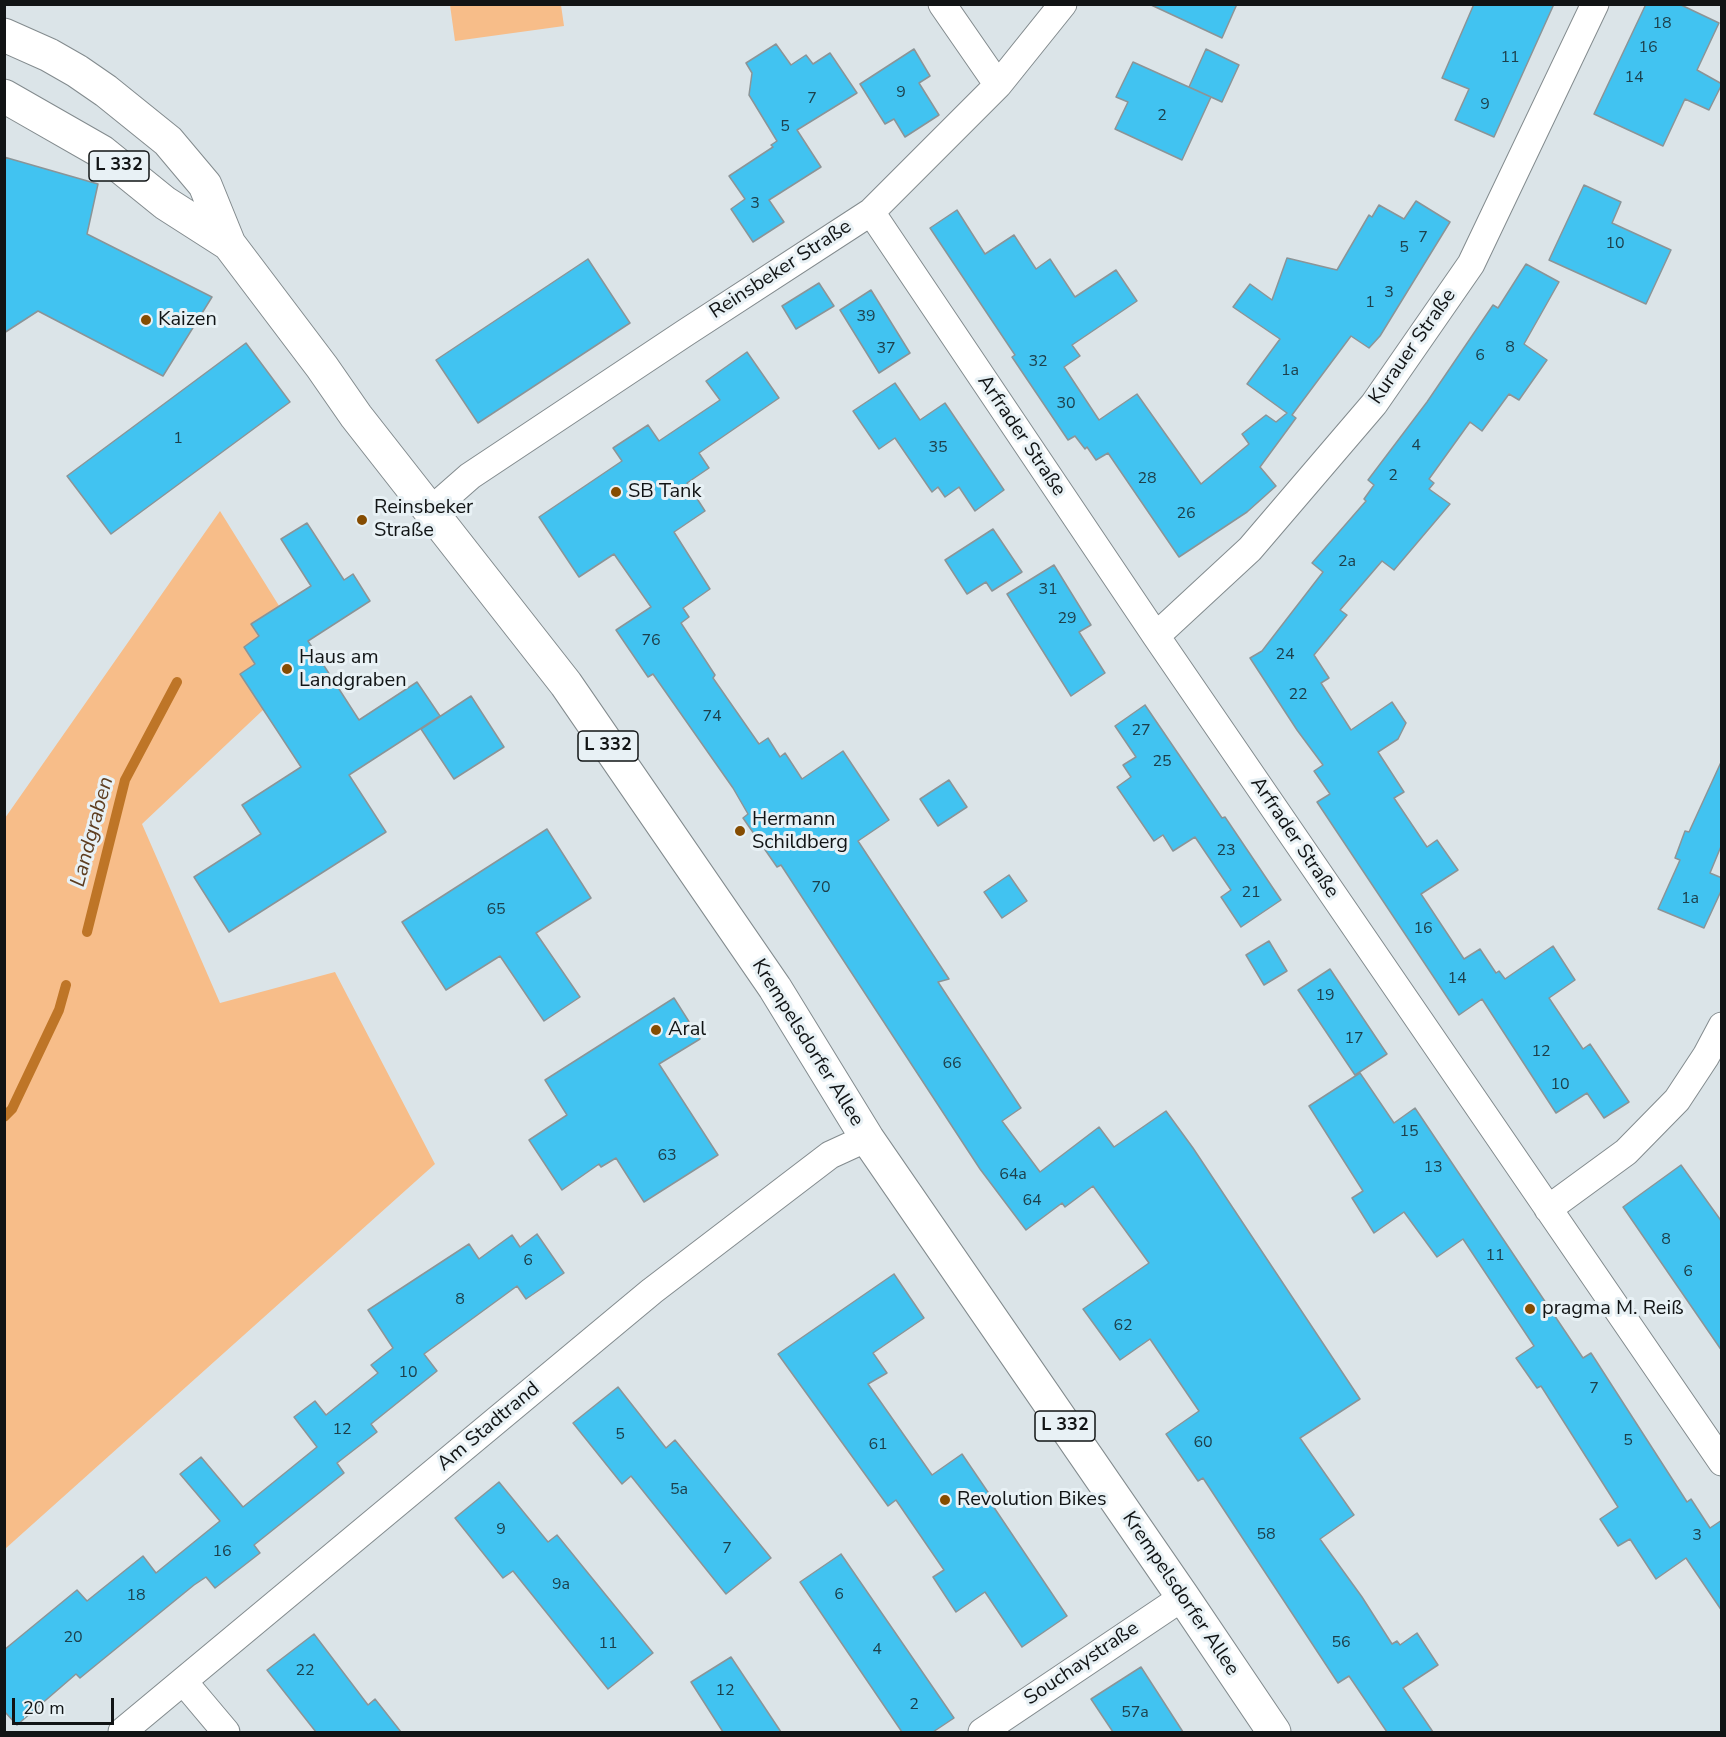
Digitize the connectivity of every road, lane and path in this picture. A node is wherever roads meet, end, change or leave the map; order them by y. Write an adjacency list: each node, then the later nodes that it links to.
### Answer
1 (942, 4): 5 (street)
2 (1063, 4): 5 (street, Reinsbeker Straße)
3 (1595, 4): 10 (street, Kurauer Straße)
4 (4, 35): 8 (main road, L 332)
5 (998, 85): 7 (street, Reinsbeker Straße)
6 (4, 96): 8 (main road, L 332)
7 (871, 212): 9 (street, Reinsbeker Straße); 10 (street, Arfrader Straße)
8 (229, 244): 9 (main road, Krempelsdorfer Allee / L 332)
9 (429, 512): 12 (main road, Krempelsdorfer Allee / L 332)
10 (1156, 636): 13 (street, Arfrader Straße)
11 (1722, 1026): 13 (street)
12 (867, 1138): 15 (main road, Krempelsdorfer Allee / L 332); 16 (street, Am Stadtrand)
13 (1548, 1209): 14 (street, Arfrader Straße)
14 (1722, 1462)
15 (1183, 1597): 19 (street, Souchaystraße); 20 (main road, Krempelsdorfer Allee / L 332)
16 (183, 1681): 17 (street, Am Stadtrand); 18 (street)
17 (122, 1732)
18 (226, 1732)
19 (982, 1732)
20 (1274, 1732)

